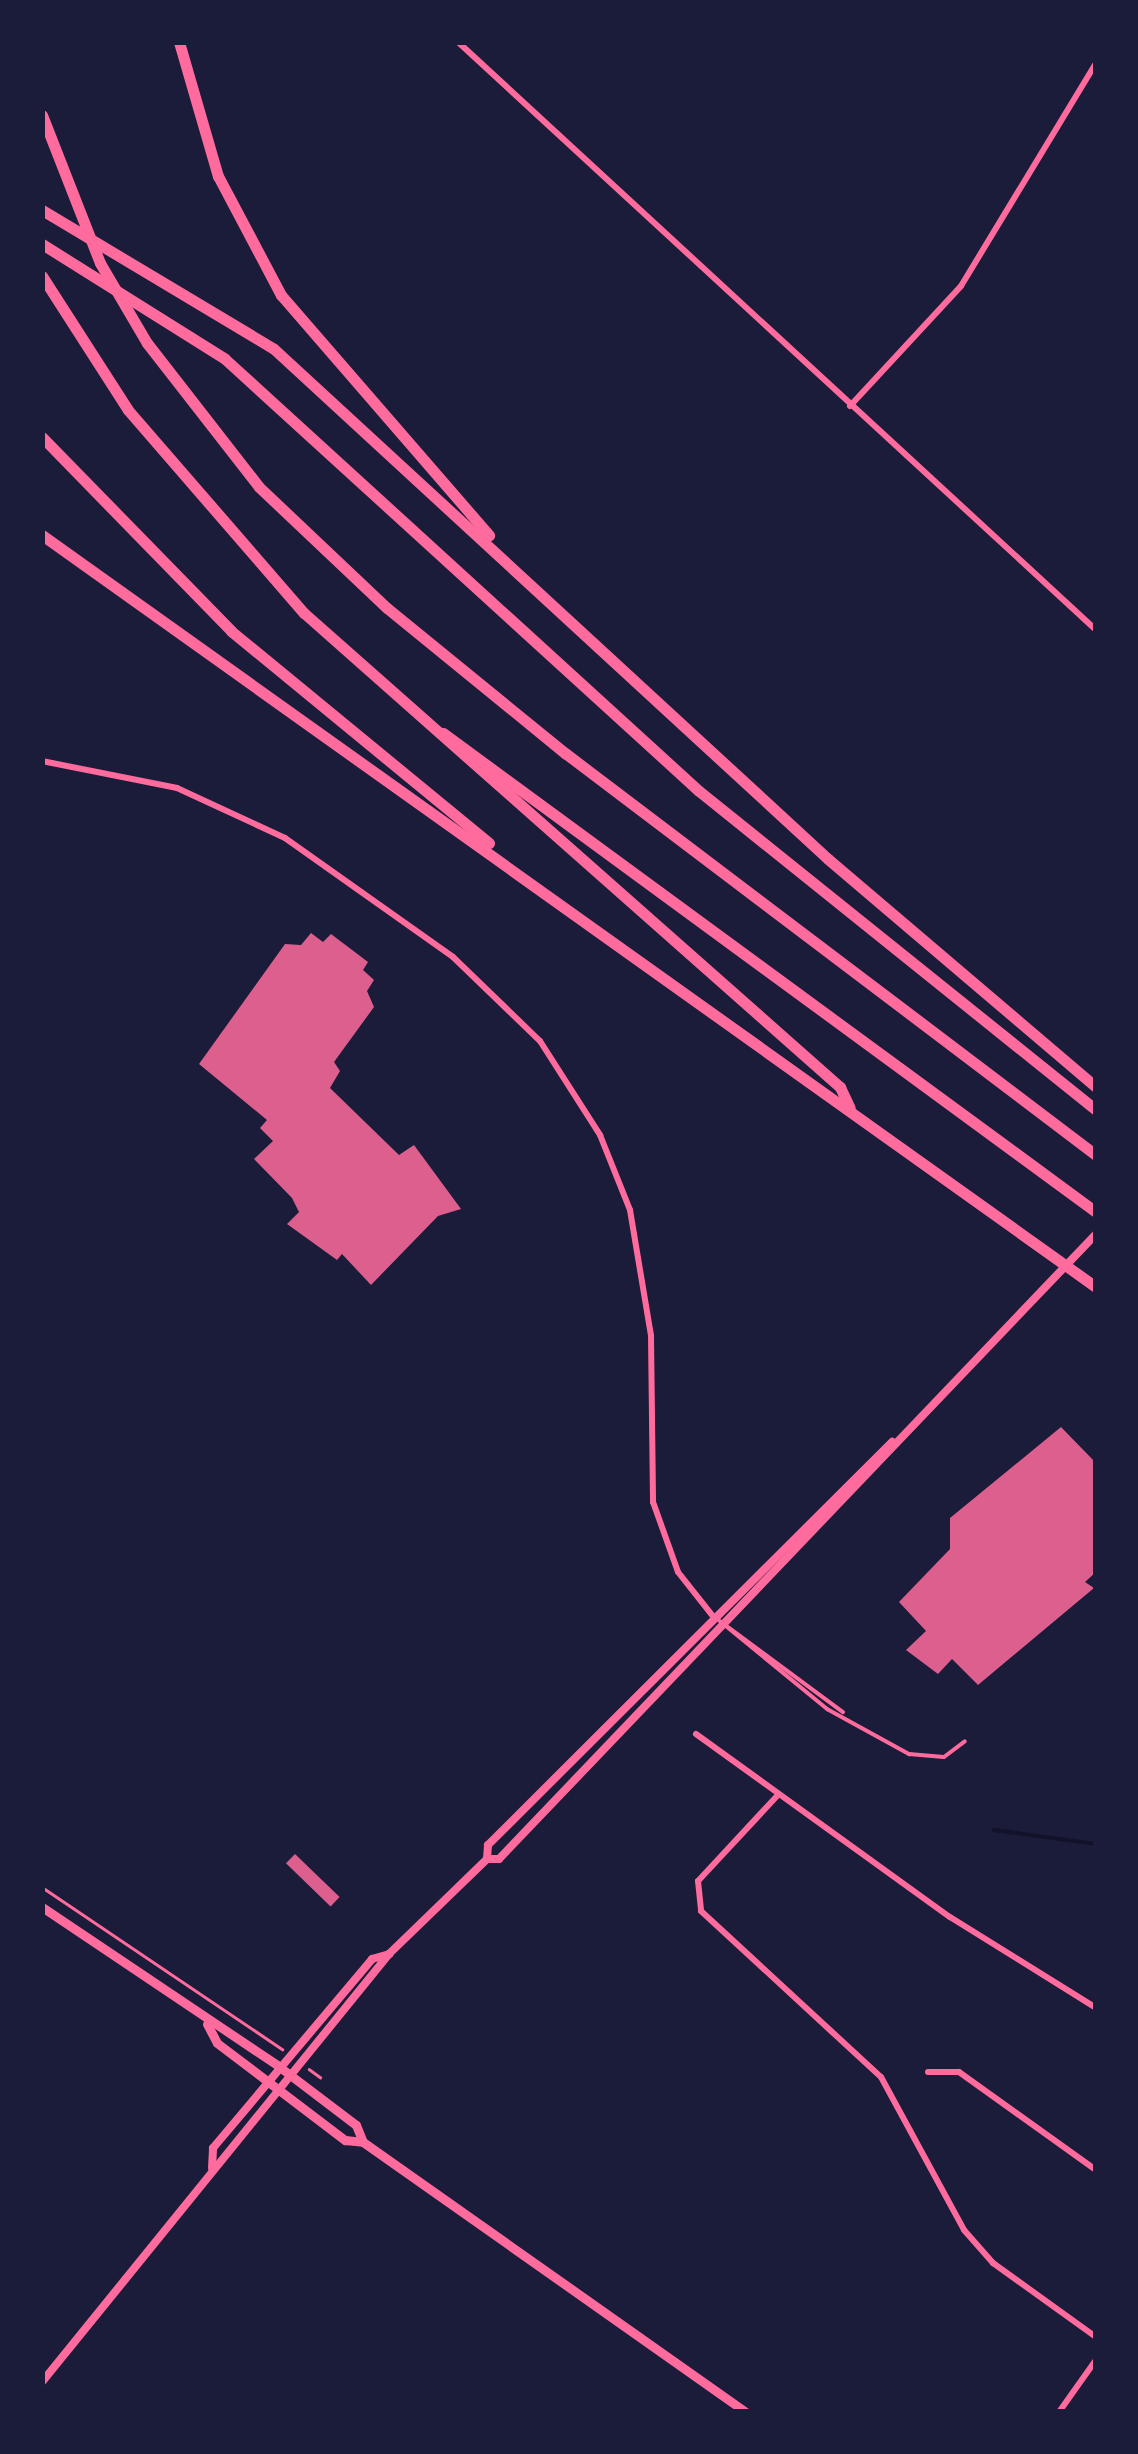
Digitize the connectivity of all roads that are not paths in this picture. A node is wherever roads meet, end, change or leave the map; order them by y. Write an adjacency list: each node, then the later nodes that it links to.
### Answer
1 (179, 42): 11 (highway)
2 (458, 42): 8 (street)
3 (1096, 63): 8 (street)
4 (42, 115): 19 (highway)
5 (42, 210): 11 (highway)
6 (42, 244): 17 (highway)
7 (42, 276): 13 (highway)
8 (850, 406): 12 (street)
9 (42, 437): 15 (highway)
10 (42, 535): 15 (highway)
11 (536, 587): 16 (highway)
12 (1096, 630)
13 (412, 710): 18 (highway); 20 (highway)
14 (42, 761): 24 (street)
15 (526, 876): 18 (highway)
16 (1096, 1086)
17 (1096, 1110)
18 (852, 1112): 22 (highway)
19 (1096, 1155)
20 (1094, 1211)
21 (1096, 1234): 23 (street)
22 (1096, 1286)
23 (892, 1442): 24 (street); 25 (street)
24 (712, 1615): 25 (lane); 30 (street)
25 (726, 1627): 26 (lane); 26 (lane); 30 (street)
26 (843, 1712): 28 (lane)
27 (696, 1734): 29 (street)
28 (964, 1740)
29 (777, 1796): 33 (street); 43 (street)
30 (487, 1859): 32 (street)
31 (42, 1907): 34 (main road)
32 (389, 1954): 35 (street); 37 (street)
33 (1096, 2008)
34 (208, 2024): 35 (main road); 38 (main road)
35 (277, 2065): 37 (main road); 38 (street)
36 (928, 2072): 42 (street)
37 (296, 2079): 39 (street); 40 (main road)
38 (266, 2080): 39 (main road); 41 (street)
39 (284, 2094): 40 (main road); 41 (street)
40 (363, 2142): 46 (main road)
41 (212, 2168): 45 (street)
42 (1096, 2170)
43 (1096, 2337)
44 (1096, 2360): 47 (street)
45 (42, 2382)
46 (746, 2412)
47 (1059, 2412)

